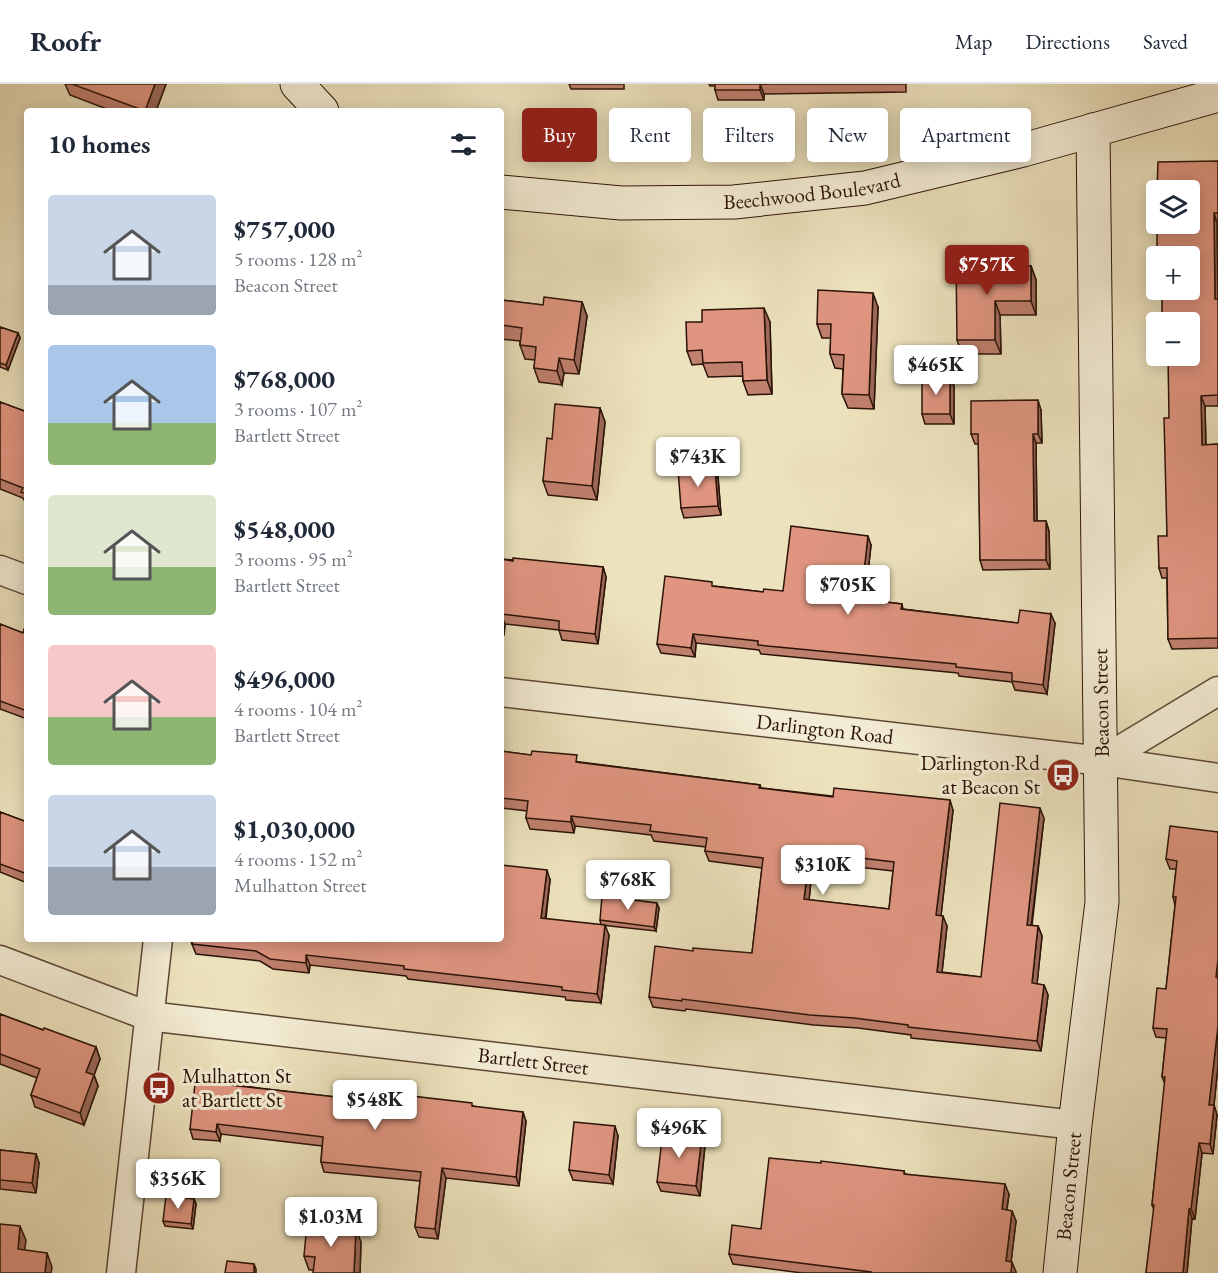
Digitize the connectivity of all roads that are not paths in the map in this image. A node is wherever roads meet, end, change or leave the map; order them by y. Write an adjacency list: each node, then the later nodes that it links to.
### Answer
1 (297, 84): 3 (main road)
2 (1218, 95): 4 (main road, Beechwood Boulevard)
3 (319, 108)
4 (1092, 130): 5 (main road, Beechwood Boulevard); 10 (main road, Beacon Street)
5 (504, 192)
6 (0, 570): 7 (street)
7 (24, 579)
8 (1218, 691): 10 (street)
9 (504, 692): 10 (street, Darlington Road)
10 (1102, 761): 11 (street, Darlington Road); 15 (main road, Beacon Street)
11 (1218, 778)
12 (158, 942): 14 (street)
13 (0, 960): 14 (street, Bartlett Street)
14 (148, 1016): 15 (street, Bartlett Street); 16 (street)
15 (1075, 1125): 17 (main road, Beacon Street)
16 (121, 1273)
17 (1060, 1273)

